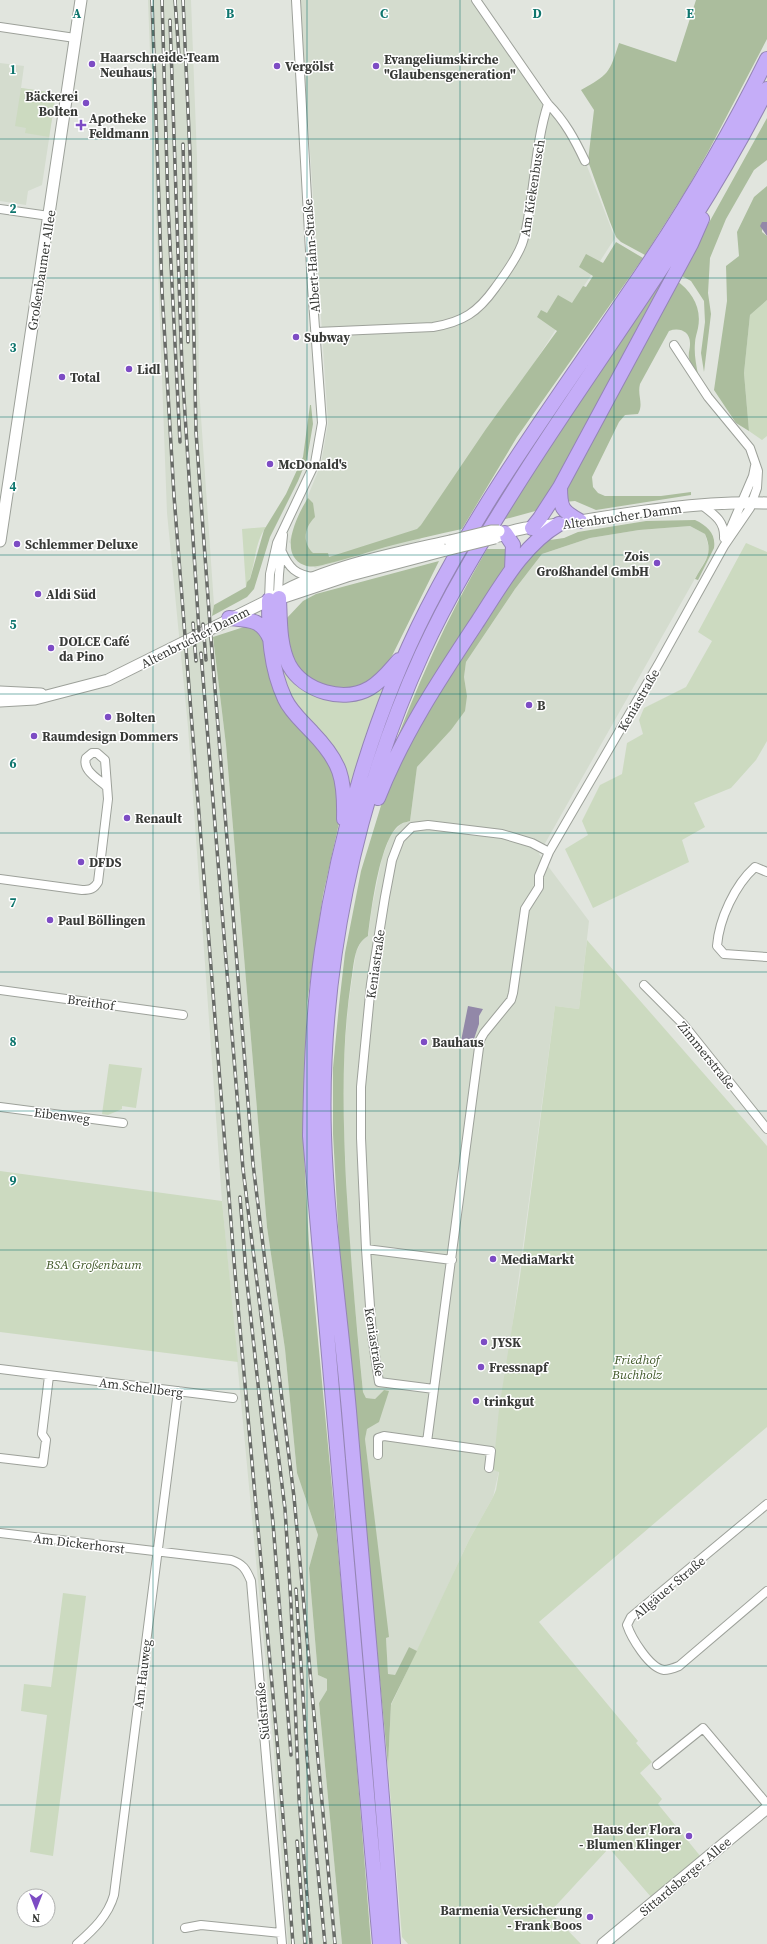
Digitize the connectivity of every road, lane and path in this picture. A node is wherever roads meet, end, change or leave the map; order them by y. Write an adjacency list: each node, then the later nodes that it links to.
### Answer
1 (81, 0): 5 (main road, Großenbaumer Allee)
2 (296, 0): 13 (street, Albert-Hahn-Straße)
3 (476, 0): 8 (street)
4 (0, 27): 5 (street)
5 (75, 38): 12 (main road, Großenbaumer Allee)
6 (767, 59): 36 (highway)
7 (767, 89): 10 (highway)
8 (548, 104): 9 (street); 13 (street, Am Kiekenbusch)
9 (585, 161)
10 (722, 170): 16 (highway); 43 (highway)
11 (0, 209): 12 (street)
12 (49, 216): 26 (main road, Großenbaumer Allee)
13 (316, 332): 23 (street, Albert-Hahn-Straße)
14 (674, 345): 15 (street)
15 (756, 462): 18 (street); 18 (street)
16 (560, 487): 21 (highway); 24 (highway)
17 (767, 503): 18 (main road, Altenbrucher Damm)
18 (748, 505): 19 (main road, Altenbrucher Damm); 20 (main road, Altenbrucher Damm); 29 (street, Keniastraße)
19 (703, 506): 21 (main road, Altenbrucher Damm); 29 (street)
20 (767, 511)
21 (580, 521): 22 (main road, Altenbrucher Damm)
22 (559, 524): 24 (main road, Altenbrucher Damm); 31 (highway)
23 (284, 528): 30 (street, Albert-Hahn-Straße); 33 (street, Albert-Hahn-Straße)
24 (532, 528): 25 (main road, Altenbrucher Damm)
25 (500, 534): 28 (main road, Altenbrucher Damm, bridge); 31 (highway)
26 (0, 537): 27 (main road, Großenbaumer Allee)
27 (0, 541)
28 (448, 545): 32 (main road, Altenbrucher Damm); 33 (main road, Altenbrucher Damm)
29 (724, 546): 42 (street, Keniastraße)
30 (282, 551): 32 (street); 33 (street, Albert-Hahn-Straße)
31 (512, 569): 43 (highway)
32 (317, 577): 33 (main road, Altenbrucher Damm)
33 (275, 597): 34 (main road, Altenbrucher Damm); 35 (highway); 36 (highway)
34 (229, 618): 35 (highway); 38 (main road, Altenbrucher Damm)
35 (270, 639): 41 (highway)
36 (406, 653): 41 (highway)
37 (0, 692): 38 (main road, Altenbrucher Damm)
38 (52, 695): 39 (main road, Altenbrucher Damm)
39 (0, 701)
40 (107, 788): 45 (street)
41 (344, 838): 75 (highway)
42 (549, 852): 53 (street, Keniastraße); 54 (street, Keniastraße)
43 (350, 869): 76 (highway)
44 (767, 872): 46 (street)
45 (0, 879)
46 (767, 956)
47 (644, 985): 52 (street, Zimmerstraße)
48 (0, 990): 49 (street, Breithof)
49 (182, 1015)
50 (0, 1107): 51 (street, Eibenweg)
51 (123, 1123)
52 (767, 1129)
53 (366, 1249): 54 (street); 57 (street, Keniastraße)
54 (452, 1260): 57 (street, Keniastraße)
55 (0, 1369): 56 (street, Am Schellberg)
56 (49, 1376): 58 (street, Am Schellberg); 62 (street)
57 (434, 1389): 60 (street, Keniastraße)
58 (178, 1391): 59 (street, Am Schellberg); 66 (street, Am Hauweg)
59 (233, 1398)
60 (427, 1442): 61 (street); 63 (street)
61 (378, 1455)
62 (0, 1458)
63 (489, 1468)
64 (767, 1504): 67 (street, Allgäuer Straße)
65 (0, 1533): 66 (street, Am Dickerhorst)
66 (158, 1551): 72 (street, Südstraße); 73 (street, Am Hauweg)
67 (767, 1591)
68 (657, 1765): 69 (street)
69 (767, 1804)
70 (767, 1808): 77 (main road, Sittardsberger Allee)
71 (185, 1928): 72 (street)
72 (281, 1933): 74 (street, Südstraße)
73 (77, 1944)
74 (282, 1944)
75 (380, 1944)
76 (393, 1944)
77 (603, 1944)

